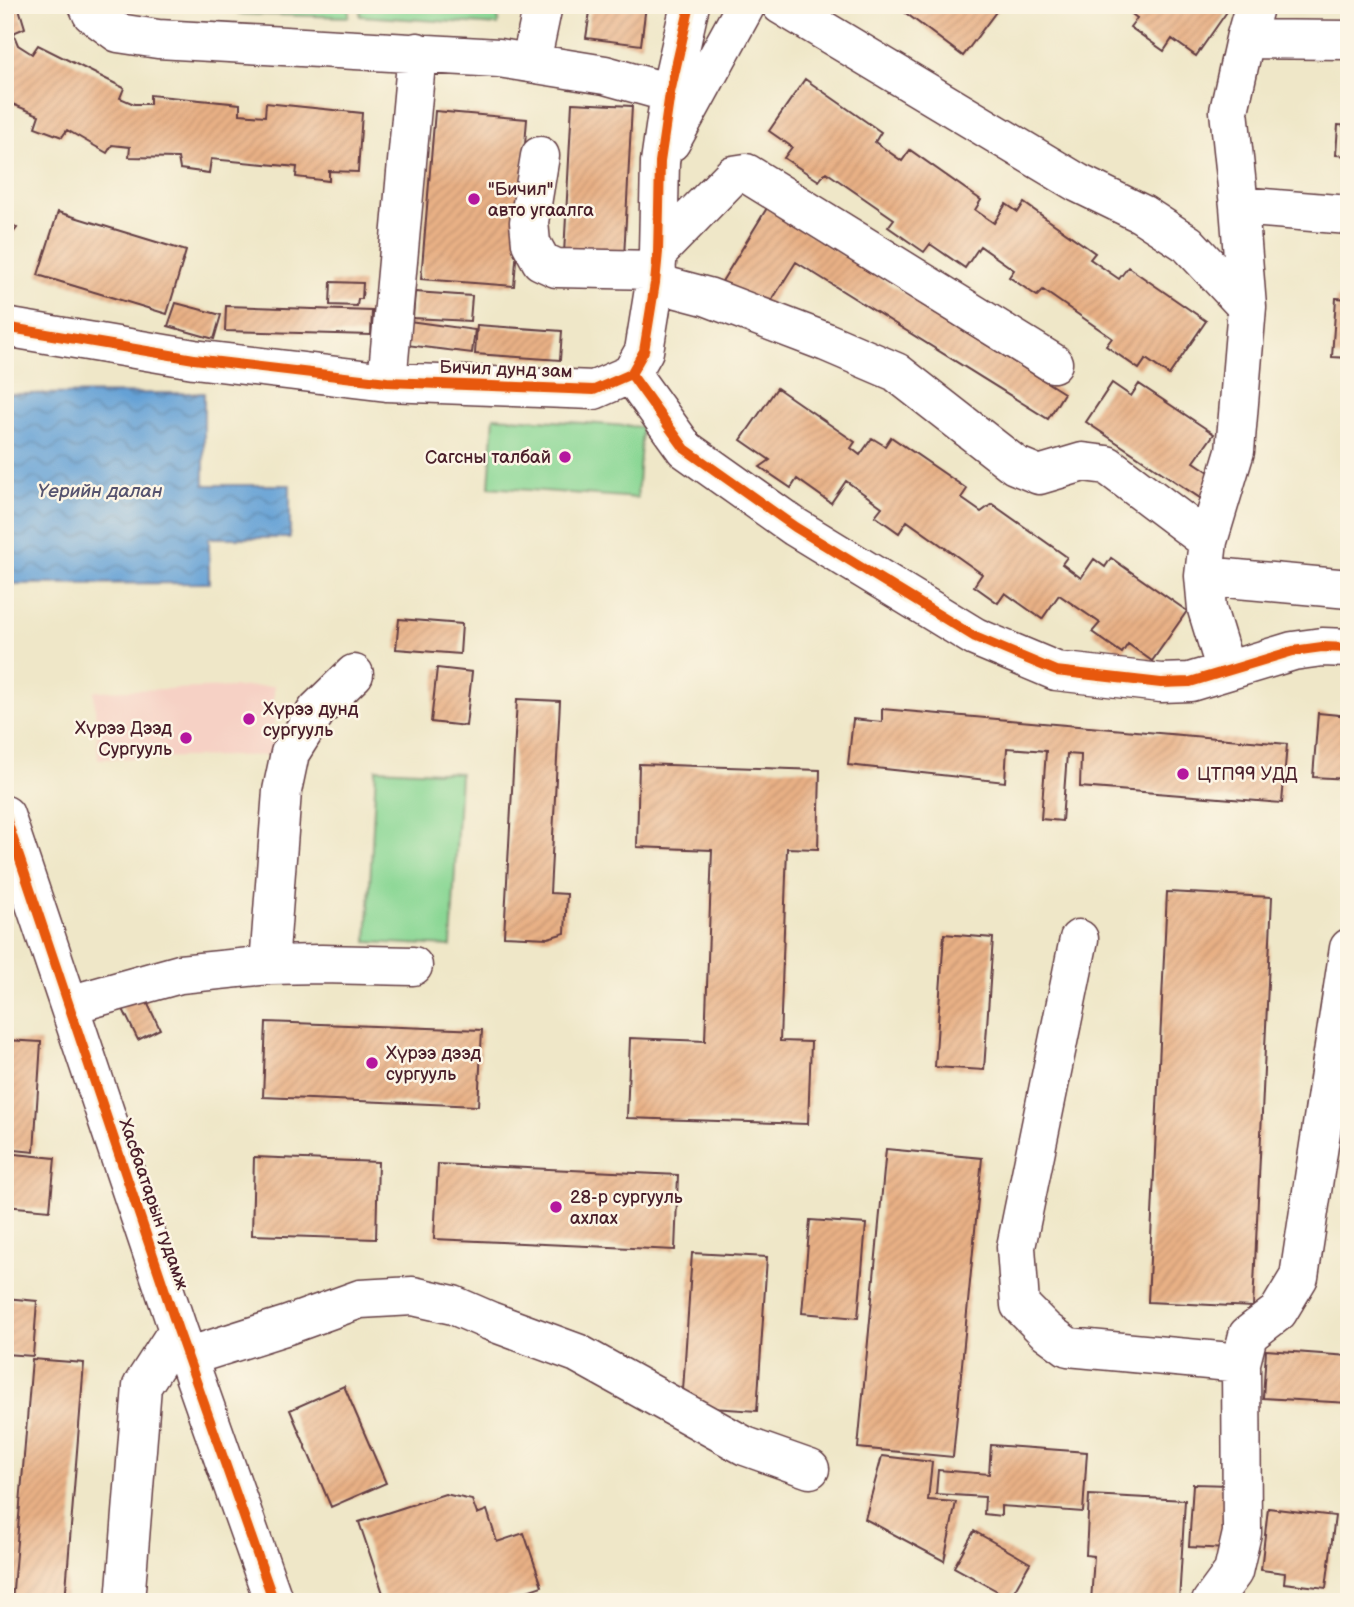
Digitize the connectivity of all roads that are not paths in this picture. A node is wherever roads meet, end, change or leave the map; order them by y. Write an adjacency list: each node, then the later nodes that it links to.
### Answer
1 (88, 5): 8 (street)
2 (543, 5): 9 (street)
3 (690, 5): 10 (street)
4 (746, 5): 12 (street)
5 (781, 5): 16 (street)
6 (1249, 22): 7 (street); 13 (street)
7 (1349, 40)
8 (417, 52): 9 (street); 20 (street)
9 (531, 62): 10 (street)
10 (670, 93): 12 (street)
11 (540, 156): 15 (street)
12 (660, 162): 15 (street)
13 (1239, 206): 14 (street); 16 (street)
14 (1349, 215)
15 (657, 269): 18 (street); 19 (street); 21 (street)
16 (1247, 307): 21 (street)
17 (5, 327): 20 (street, Бичил дунд зам)
18 (1053, 363)
19 (631, 374): 20 (street, Бичил дунд зам); 24 (street)
20 (387, 382)
21 (1206, 559): 22 (street); 24 (street)
22 (1349, 589)
23 (1349, 648): 24 (street)
24 (1226, 671)
25 (354, 674): 29 (street)
26 (5, 815): 31 (street, Хасбаатарын гудамж)
27 (1079, 939): 33 (street)
28 (1349, 948): 33 (street)
29 (269, 965): 30 (street); 31 (street)
30 (413, 967)
31 (69, 1005): 32 (street, Хасбаатарын гудамж)
32 (182, 1343): 34 (street); 35 (street); 36 (street, Хасбаатарын гудамж)
33 (1241, 1363): 37 (street)
34 (810, 1469)
35 (125, 1602)
36 (274, 1602)
37 (1211, 1602)

